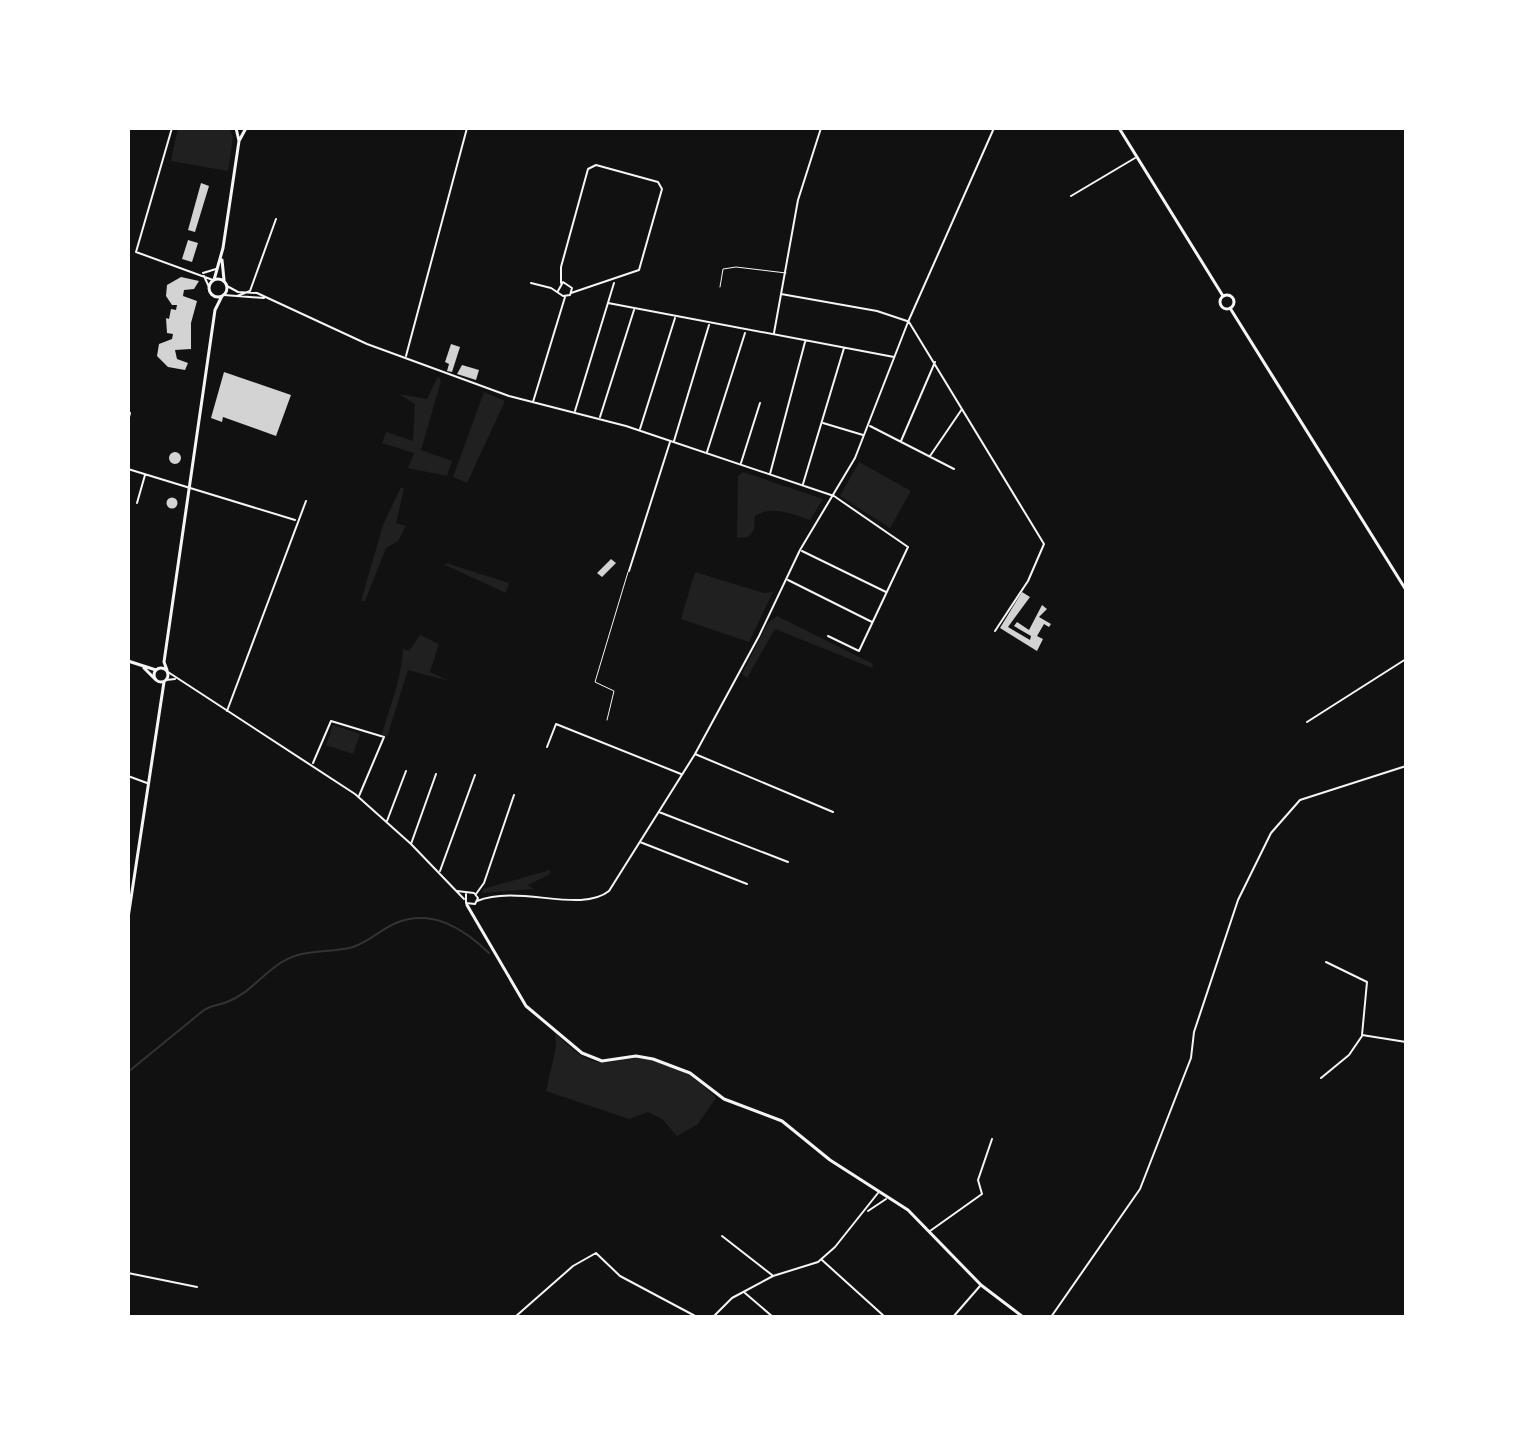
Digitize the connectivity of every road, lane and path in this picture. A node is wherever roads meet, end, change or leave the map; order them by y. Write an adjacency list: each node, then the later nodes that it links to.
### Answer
1 (172, 128): 13 (street)
2 (236, 128): 8 (main road)
3 (246, 128): 8 (main road)
4 (467, 128): 49 (street)
5 (821, 128): 14 (street)
6 (994, 128): 43 (street)
7 (1119, 128): 9 (main road)
8 (239, 141): 12 (main road)
9 (1136, 157): 10 (street); 36 (main road)
10 (1071, 196)
11 (276, 219): 27 (street)
12 (223, 249): 13 (street); 16 (main road); 21 (main road)
13 (200, 273): 16 (street); 24 (street)
14 (786, 273): 25 (lane); 32 (street)
15 (560, 275): 17 (street); 18 (street); 20 (street)
16 (214, 280): 21 (main road); 24 (main road)
17 (615, 281): 29 (street); 38 (street)
18 (566, 282): 20 (street); 23 (street)
19 (531, 283): 26 (street)
20 (561, 283): 22 (street)
21 (226, 284): 27 (street); 33 (main road)
22 (558, 286): 26 (street); 28 (street)
23 (571, 286): 29 (street); 30 (street)
24 (209, 287): 31 (main road)
25 (720, 287)
26 (551, 288): 28 (street)
27 (250, 291): 34 (street); 37 (street)
28 (558, 291): 35 (street)
29 (584, 291): 30 (street)
30 (571, 293): 35 (street)
31 (211, 294): 33 (main road); 40 (main road)
32 (781, 294): 43 (street); 46 (street)
33 (223, 295): 34 (street); 40 (main road)
34 (237, 296): 37 (street)
35 (564, 296): 52 (street)
36 (1223, 296): 39 (main road); 39 (main road)
37 (265, 298): 49 (street)
38 (608, 303): 41 (street); 55 (street)
39 (1230, 308): 81 (main road)
40 (215, 310): 73 (main road)
41 (634, 310): 42 (street); 57 (street)
42 (675, 318): 44 (street); 61 (street)
43 (908, 322): 50 (street); 51 (street)
44 (709, 324): 45 (street); 63 (street)
45 (746, 330): 46 (street); 65 (street)
46 (773, 335): 47 (street)
47 (805, 342): 48 (street); 71 (street)
48 (844, 348): 50 (street); 59 (street)
49 (406, 357): 52 (street)
50 (895, 357): 60 (street)
51 (935, 362): 54 (street); 64 (street)
52 (532, 403): 55 (street)
53 (760, 403): 67 (street)
54 (962, 409): 66 (street); 84 (street)
55 (574, 412): 57 (street)
56 (130, 413): 58 (street)
57 (600, 419): 61 (street)
58 (128, 421)
59 (822, 423): 62 (street); 72 (street)
60 (868, 425): 62 (street); 64 (street)
61 (640, 430): 63 (street)
62 (864, 435): 74 (street)
63 (672, 442): 65 (street); 79 (street)
64 (901, 442): 66 (street)
65 (707, 454): 67 (street)
66 (930, 457): 69 (street)
67 (740, 465): 71 (street)
68 (128, 469): 70 (street)
69 (954, 469)
70 (145, 474): 73 (street); 76 (street)
71 (770, 475): 72 (street)
72 (803, 485): 74 (street)
73 (189, 486): 77 (street); 88 (main road)
74 (834, 496): 78 (street); 82 (street)
75 (306, 501): 77 (street)
76 (137, 503)
77 (296, 520): 94 (street)
78 (800, 550): 80 (street); 82 (street)
79 (629, 571): 95 (lane)
80 (786, 579): 83 (street); 98 (street)
81 (1406, 590)
82 (887, 593): 83 (street)
83 (873, 622): 85 (street)
84 (995, 631)
85 (828, 636)
86 (1406, 659): 96 (street)
87 (128, 661): 89 (main road)
88 (164, 662): 90 (main road); 91 (main road)
89 (141, 666): 90 (main road); 93 (main road)
90 (157, 669): 91 (main road); 93 (main road)
91 (167, 671): 92 (street); 93 (main road)
92 (176, 679): 93 (street); 94 (street)
93 (161, 680): 106 (main road)
94 (227, 712): 99 (street)
95 (607, 720)
96 (1307, 722)
97 (547, 747): 103 (street)
98 (695, 754): 103 (street); 110 (street)
99 (313, 764): 108 (street); 108 (street)
100 (1406, 766): 147 (street)
101 (406, 771): 111 (street)
102 (436, 774): 113 (street)
103 (683, 774): 109 (street)
104 (475, 775): 115 (street)
105 (128, 776): 106 (street)
106 (147, 783): 123 (main road)
107 (514, 795): 117 (street)
108 (358, 797): 111 (street)
109 (658, 812): 112 (street); 114 (street)
110 (833, 812)
111 (387, 821): 113 (street)
112 (638, 841): 116 (street); 120 (street)
113 (411, 844): 115 (street)
114 (788, 862)
115 (440, 872): 118 (street)
116 (747, 884)
117 (478, 889): 119 (street); 120 (street)
118 (456, 890): 119 (street); 121 (street)
119 (468, 893): 120 (street); 121 (street)
120 (477, 897): 122 (street)
121 (464, 899): 122 (street)
122 (469, 905): 129 (main road)
123 (128, 918)
124 (1326, 962): 125 (street)
125 (1362, 1035): 126 (street); 127 (street)
126 (1406, 1042)
127 (1321, 1078)
128 (992, 1139): 132 (street)
129 (879, 1192): 130 (main road); 131 (street)
130 (887, 1197): 131 (street); 132 (main road)
131 (864, 1214): 134 (street)
132 (929, 1232): 137 (main road)
133 (722, 1236): 136 (street)
134 (821, 1259): 136 (street); 144 (street)
135 (128, 1273): 138 (street)
136 (773, 1276): 139 (street)
137 (981, 1285): 145 (street); 146 (main road)
138 (197, 1287)
139 (744, 1292): 142 (street); 143 (street)
140 (515, 1317): 141 (street)
141 (697, 1317)
142 (713, 1317)
143 (773, 1317)
144 (885, 1317)
145 (953, 1317)
146 (1023, 1317)
147 (1051, 1317)

